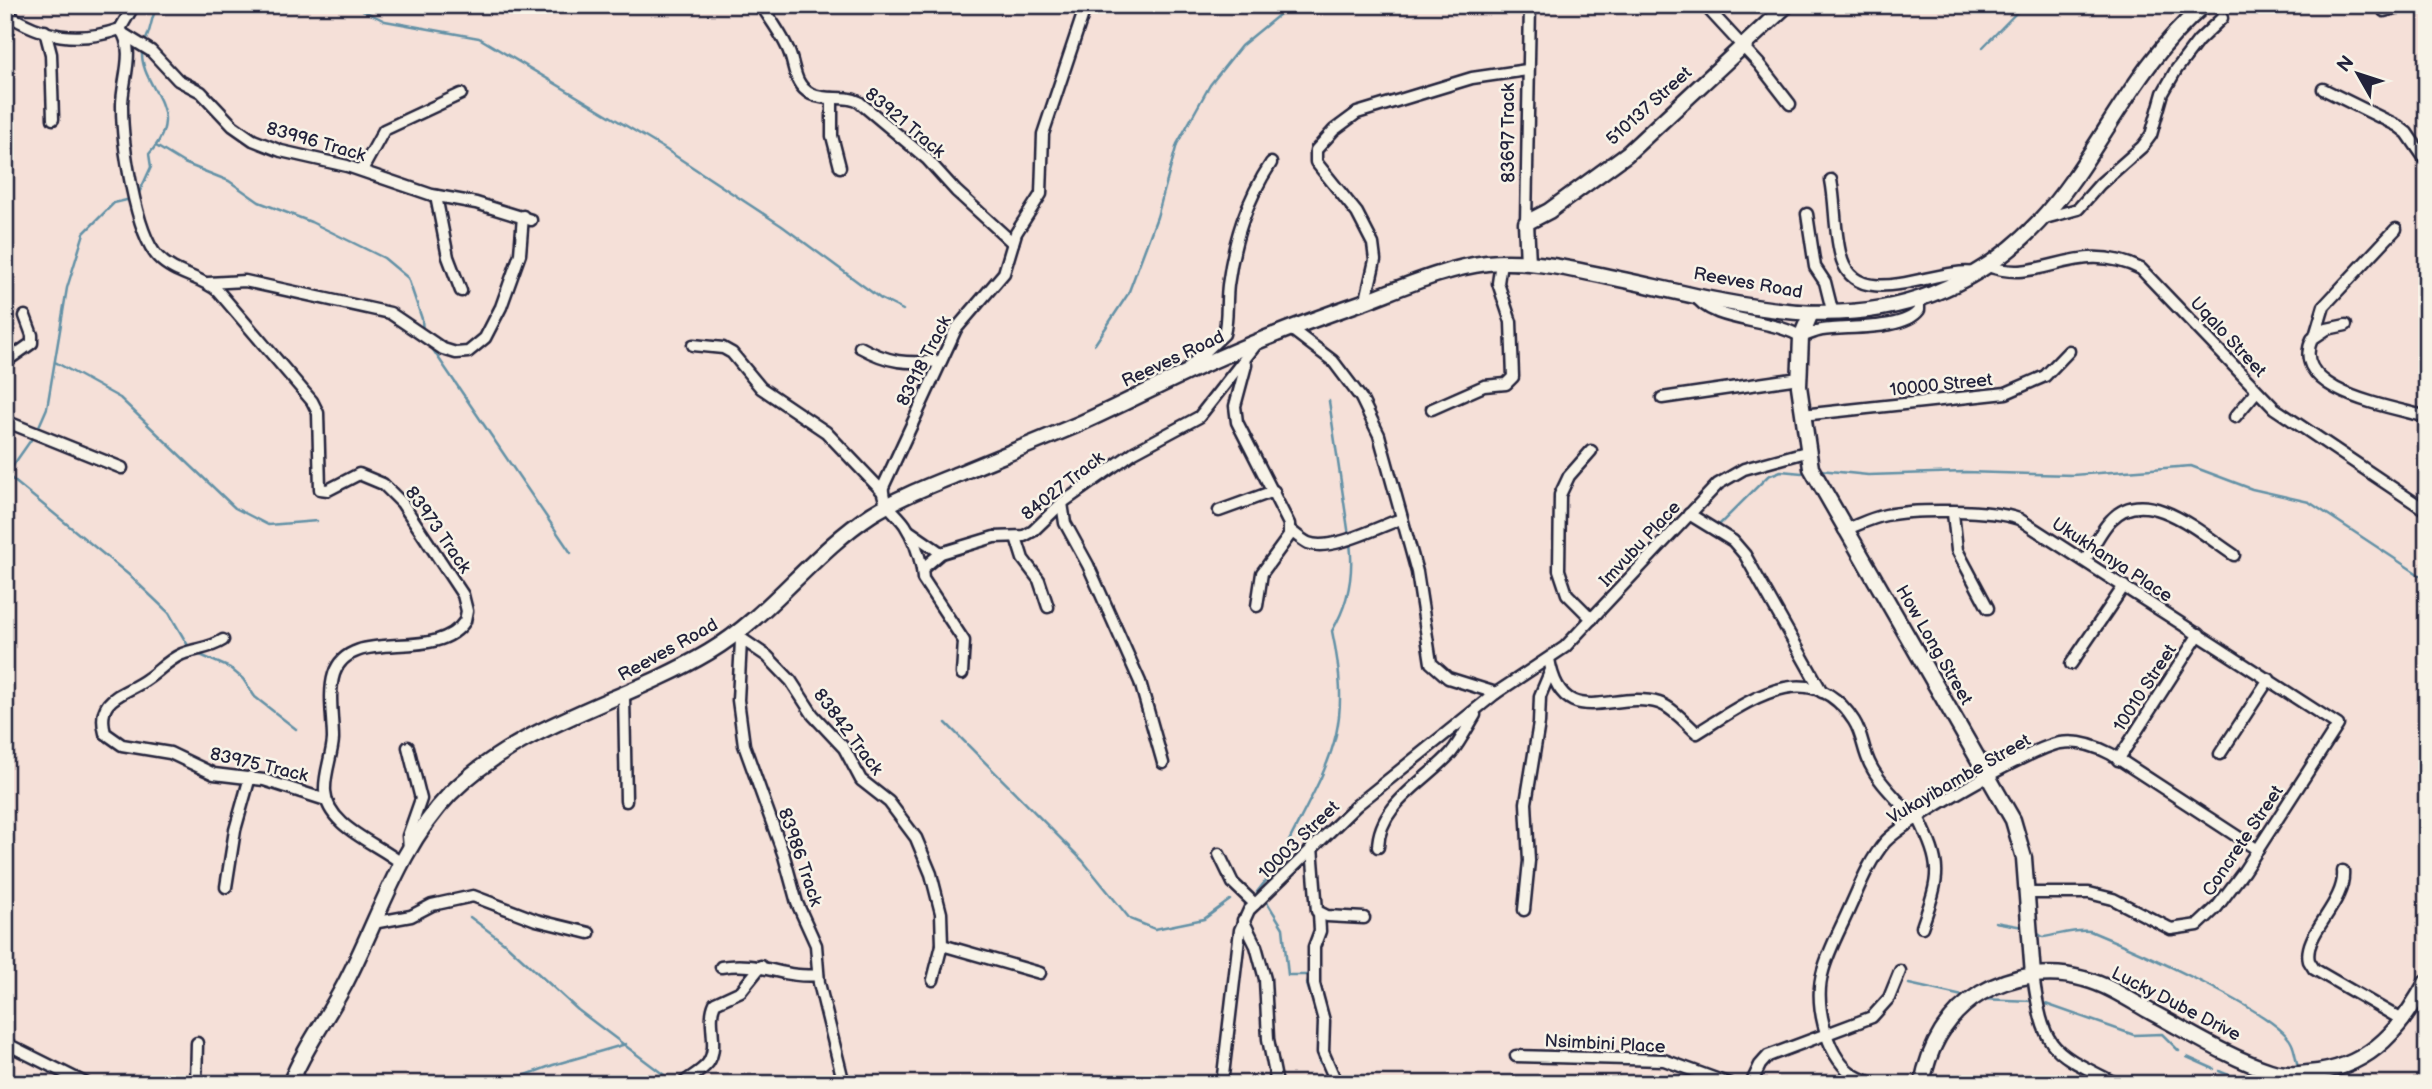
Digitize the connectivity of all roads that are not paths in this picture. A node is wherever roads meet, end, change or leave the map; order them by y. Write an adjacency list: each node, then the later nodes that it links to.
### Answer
1 (134, 5): 13 (street)
2 (761, 5): 18 (street, 83921 Track)
3 (1086, 5): 33 (street, 83918 Track)
4 (1530, 5): 15 (street, 83697 Track)
5 (1709, 5): 14 (street)
6 (1787, 5): 14 (street, 510137 Street)
7 (2204, 5): 30 (street, Reeves Road)
8 (2407, 5): 9 (street)
9 (2384, 11)
10 (5, 13): 12 (street)
11 (2222, 18): 30 (street)
12 (45, 31): 13 (street); 20 (street)
13 (122, 33): 26 (street, 83996 Track); 37 (street, 83973 Track)
14 (1744, 47): 19 (street); 31 (street, 510137 Street)
15 (1528, 70): 31 (street, 83697 Track); 41 (street)
16 (2323, 89): 23 (street)
17 (461, 94): 26 (street)
18 (832, 98): 25 (street); 33 (street, 83921 Track)
19 (1790, 104)
20 (53, 119)
21 (5, 136): 22 (street)
22 (5, 156)
23 (2427, 162)
24 (1271, 163): 56 (street)
25 (839, 167)
26 (362, 170): 28 (street, 83996 Track)
27 (1831, 180): 36 (street, Uqalo Street)
28 (436, 196): 37 (street, 83996 Track); 38 (street)
29 (1807, 214): 43 (street)
30 (2045, 218): 36 (street, Reeves Road)
31 (1526, 223): 35 (street, 83697 Track)
32 (2396, 229): 47 (street)
33 (1013, 243): 54 (street, 83918 Track)
34 (1500, 262): 35 (street, Reeves Road); 41 (street, Reeves Road); 60 (street)
35 (1528, 262): 39 (street, Reeves Road)
36 (1982, 270): 40 (street, Reeves Road); 58 (street, Uqalo Street)
37 (208, 283): 108 (street, 83973 Track)
38 (461, 291)
39 (1695, 294): 42 (street, Reeves Road); 48 (street)
40 (1919, 299): 43 (street, Reeves Road); 48 (street)
41 (1366, 300): 46 (street, Reeves Road)
42 (1811, 313): 43 (street, Reeves Road); 48 (street, How Long Street)
43 (1833, 314)
44 (25, 316): 55 (street)
45 (2346, 325): 47 (street)
46 (1291, 329): 49 (street, Reeves Road); 75 (street)
47 (2315, 336): 63 (street)
48 (1801, 337): 57 (street, How Long Street)
49 (1259, 341): 53 (street, 84027 Track); 56 (street, Reeves Road)
50 (693, 345): 69 (street)
51 (860, 347): 54 (street)
52 (2069, 351): 61 (street, 10000 Street)
53 (1248, 357): 68 (street); 70 (street, 84027 Track)
54 (940, 361): 69 (street, 83918 Track)
55 (5, 362)
56 (1182, 375): 69 (street, Reeves Road)
57 (1799, 378): 59 (street); 61 (street, How Long Street)
58 (2256, 392): 62 (street); 72 (street, Uqalo Street)
59 (1662, 398)
60 (1432, 409)
61 (1802, 415): 66 (street, How Long Street)
62 (2235, 417)
63 (2427, 417)
64 (5, 421): 67 (street)
65 (1591, 451): 88 (street)
66 (1806, 452): 74 (street, Imvubu Place); 77 (street, How Long Street)
67 (122, 468)
68 (1274, 491): 71 (street); 76 (street)
69 (884, 498): 78 (street); 90 (street, Reeves Road)
70 (1062, 503): 79 (street, 84027 Track); 105 (street)
71 (1219, 511)
72 (2427, 511)
73 (1953, 513): 77 (street, Ukukhanya Place); 82 (street, Ukukhanya Place); 87 (street)
74 (1689, 514): 88 (street, Imvubu Place); 97 (street)
75 (1401, 519): 76 (street); 98 (street)
76 (1290, 530): 85 (street)
77 (1844, 530): 106 (street, How Long Street)
78 (908, 531): 80 (street); 83 (street)
79 (1016, 537): 80 (street, 84027 Track); 86 (street)
80 (941, 553): 83 (street, 84027 Track)
81 (2234, 555): 82 (street)
82 (2085, 561): 84 (street, Ukukhanya Place)
83 (922, 569): 94 (street)
84 (2124, 586): 89 (street, Ukukhanya Place); 92 (street)
85 (1257, 606)
86 (1048, 607)
87 (1989, 607)
88 (1592, 619): 93 (street, Imvubu Place)
89 (2199, 634): 95 (street, Ukukhanya Place); 104 (street, 10010 Street)
90 (739, 637): 99 (street, Reeves Road); 128 (street, 83842 Track); 133 (street, 83986 Track)
91 (223, 640): 107 (street, 83975 Track)
92 (2071, 664)
93 (1550, 665): 96 (street, Imvubu Place); 97 (street); 121 (street)
94 (962, 674)
95 (2269, 679): 101 (street, Ukukhanya Place); 103 (street)
96 (1511, 684): 98 (street, 10003 Street)
97 (1822, 692): 110 (street)
98 (1496, 693): 100 (street, 10003 Street)
99 (624, 696): 109 (street); 113 (street, Reeves Road)
100 (1479, 708): 111 (street, 10003 Street); 112 (street)
101 (2338, 725): 114 (street, Concrete Street)
102 (408, 747): 113 (street)
103 (2220, 754)
104 (2118, 760): 106 (street, Vukayibambe Street); 114 (street, Vukayibambe Street)
105 (1163, 763)
106 (1989, 776): 110 (street, Vukayibambe Street); 119 (street, How Long Street)
107 (250, 777): 108 (street, 83975 Track); 118 (street)
108 (326, 800): 116 (street)
109 (626, 801)
110 (1916, 819): 126 (street); 138 (street, Vukayibambe Street)
111 (1312, 847): 120 (street, 10003 Street); 122 (street)
112 (1378, 847)
113 (409, 848): 116 (street, Reeves Road)
114 (2258, 850): 119 (street, Concrete Street)
115 (1219, 854): 120 (street)
116 (401, 863): 125 (street, Reeves Road)
117 (2343, 871): 137 (street)
118 (226, 887)
119 (2027, 894): 134 (street, How Long Street)
120 (1255, 904): 124 (street, 10003 Street)
121 (1524, 910)
122 (1319, 913): 123 (street); 151 (street)
123 (1364, 918)
124 (1243, 920): 149 (street, 10003 Street); 150 (street)
125 (373, 923): 127 (street); 146 (street, Reeves Road)
126 (1922, 927)
127 (589, 933)
128 (942, 945): 132 (street); 135 (street, 83842 Track)
129 (761, 966): 130 (street); 133 (street); 147 (street)
130 (721, 967)
131 (1900, 971): 138 (street)
132 (1040, 973)
133 (818, 975): 148 (street, 83986 Track)
134 (2033, 975): 142 (street, Lucky Dube Drive); 155 (street, Lucky Dube Drive); 156 (street)
135 (933, 980)
136 (2427, 981): 137 (street, Lucky Dube Drive)
137 (2404, 1021): 142 (street, Lucky Dube Drive)
138 (1827, 1034): 153 (street); 154 (street, Vukayibambe Street)
139 (197, 1043): 145 (street)
140 (5, 1044): 144 (street)
141 (1516, 1056): 152 (street, Nsimbini Place)
142 (2291, 1079)
143 (2427, 1079): 157 (street)
144 (87, 1084)
145 (196, 1084)
146 (290, 1084)
147 (682, 1084)
148 (844, 1084)
149 (1222, 1084)
150 (1277, 1084)
151 (1337, 1084)
152 (1730, 1084)
153 (1751, 1084)
154 (1876, 1084)
155 (1922, 1084)
156 (2117, 1084)
157 (2420, 1084)

